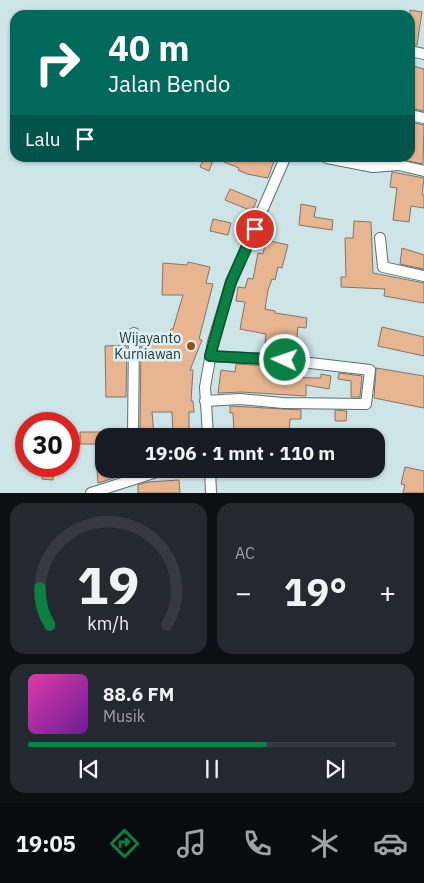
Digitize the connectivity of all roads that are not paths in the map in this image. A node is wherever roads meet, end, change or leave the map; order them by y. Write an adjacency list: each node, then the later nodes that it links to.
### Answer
1 (284, 162): 7 (street)
2 (347, 162): 3 (street)
3 (424, 171)
4 (380, 238): 5 (street)
5 (424, 276)
6 (134, 333): 9 (street)
7 (210, 356): 8 (street); 8 (street)
8 (205, 402): 10 (street)
9 (133, 428)
10 (207, 428)
11 (126, 478): 13 (street)
12 (210, 478): 14 (street)
13 (94, 493)
14 (211, 493)

